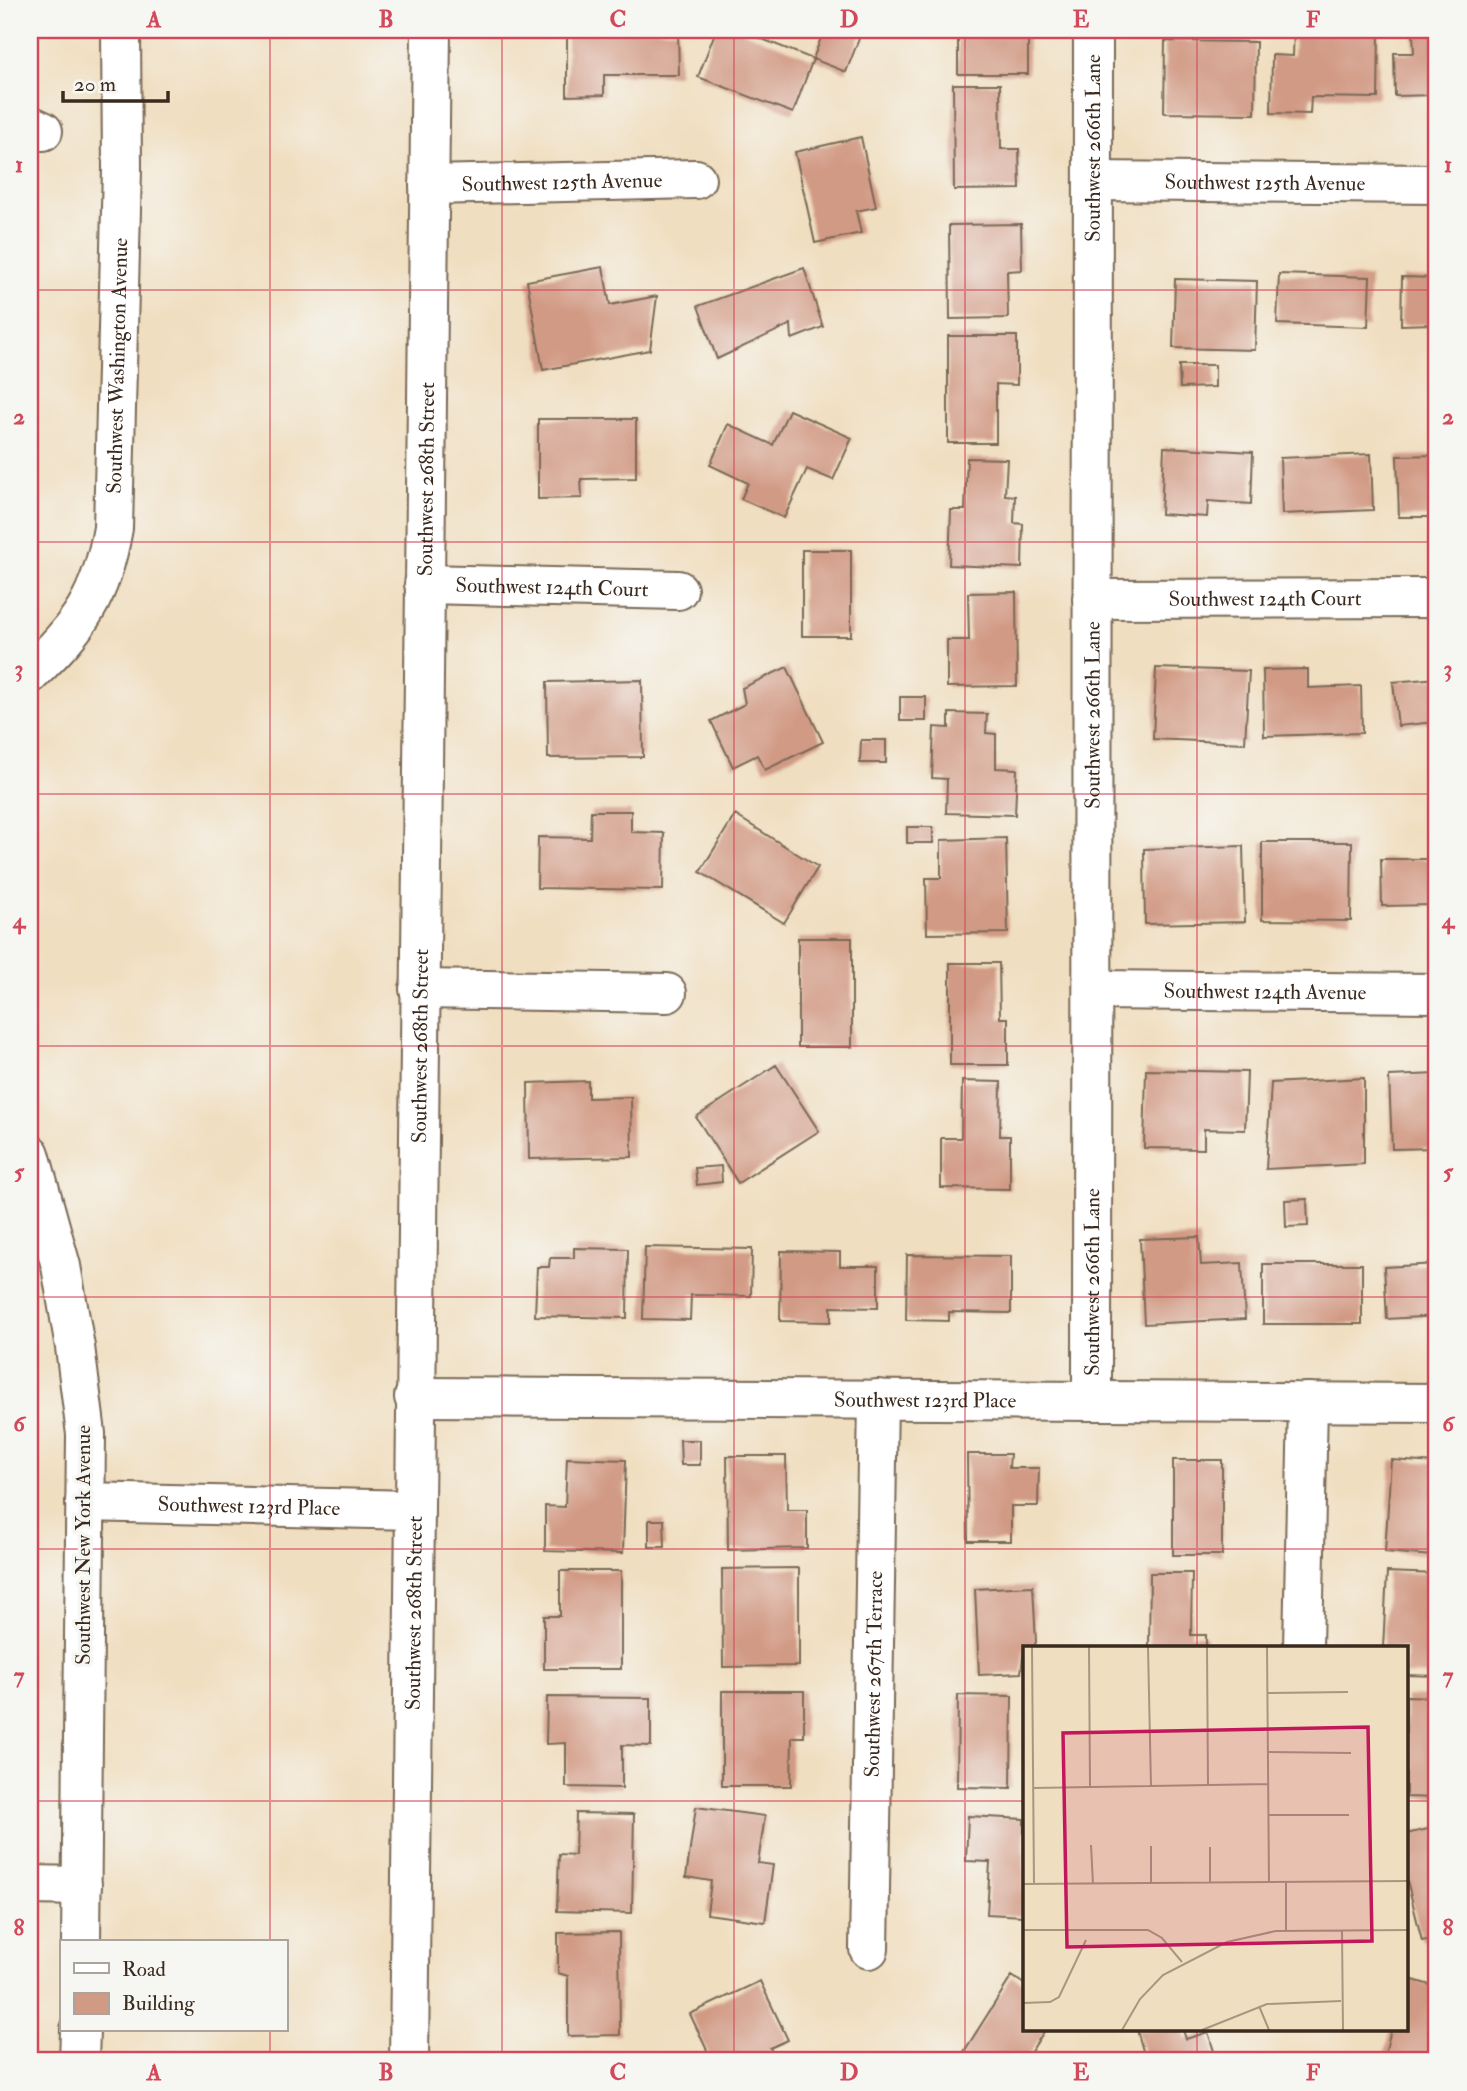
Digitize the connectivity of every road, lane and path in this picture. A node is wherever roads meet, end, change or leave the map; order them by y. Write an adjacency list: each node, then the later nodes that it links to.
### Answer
1 (121, 30): 12 (street, Southwest Washington Avenue)
2 (431, 30): 7 (street, Southwest 268th Street)
3 (1093, 30): 5 (street, Southwest 266th Lane)
4 (696, 179): 7 (street, Southwest 125th Avenue)
5 (1093, 181): 6 (street, Southwest 125th Avenue); 11 (street, Southwest 266th Lane)
6 (1437, 184)
7 (429, 185): 8 (street, Southwest 268th Street)
8 (425, 584): 9 (street, Southwest 124th Court); 13 (street, Southwest 268th Street)
9 (678, 590)
10 (1437, 598): 11 (street, Southwest 124th Court)
11 (1092, 599): 14 (street, Southwest 266th Lane)
12 (30, 674)
13 (419, 989): 15 (street); 18 (street, Southwest 268th Street)
14 (1093, 990): 16 (street, Southwest 124th Avenue); 20 (street, Southwest 266th Lane)
15 (667, 993)
16 (1437, 993)
17 (30, 1154): 23 (street, Southwest New York Avenue)
18 (414, 1397): 19 (street, Southwest 123rd Place); 24 (street, Southwest 268th Street)
19 (878, 1399): 20 (street, Southwest 123rd Place); 29 (street, Southwest 267th Terrace)
20 (1092, 1401): 21 (street, Southwest 123rd Place)
21 (1308, 1402): 22 (street, Southwest 123rd Place); 25 (street)
22 (1437, 1403)
23 (85, 1502): 24 (street, Southwest 123rd Place); 27 (street, Southwest New York Avenue)
24 (413, 1510): 32 (street, Southwest 268th Street)
25 (1303, 1646)
26 (30, 1885): 27 (street)
27 (82, 1886): 28 (street, Southwest New York Avenue)
28 (81, 1940)
29 (869, 1949)
30 (80, 2032): 31 (street)
31 (79, 2061)
32 (409, 2061)

